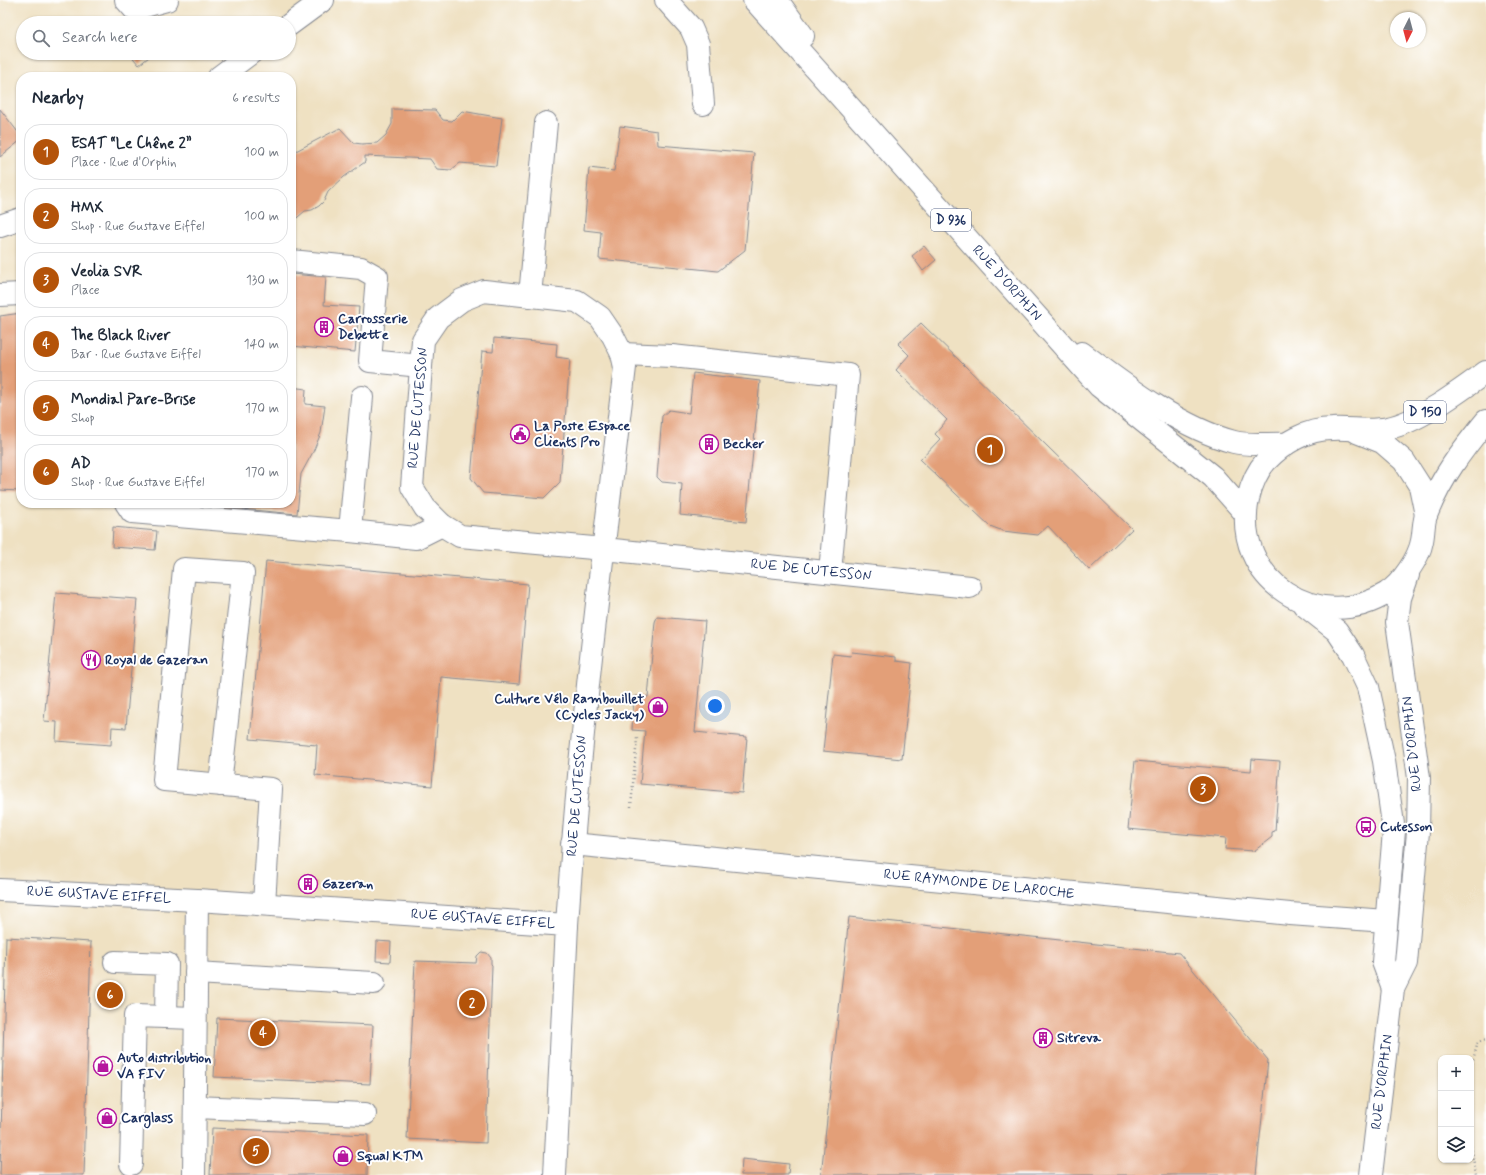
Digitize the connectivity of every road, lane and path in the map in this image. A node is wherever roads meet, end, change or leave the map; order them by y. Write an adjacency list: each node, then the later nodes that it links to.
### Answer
1 (126, 0): 2 (main road)
2 (167, 0)
3 (666, 0): 10 (main road)
4 (754, 0): 11 (main road, RUE D'ORPHIN / D 936)
5 (777, 0): 11 (main road, RUE D'ORPHIN / D 936)
6 (309, 4): 7 (main road)
7 (296, 18)
8 (242, 60): 9 (main road)
9 (226, 72)
10 (703, 104)
11 (856, 113): 19 (main road, RUE D'ORPHIN / D 936)
12 (546, 123): 18 (main road)
13 (16, 221): 14 (main road)
14 (0, 226)
15 (296, 262): 21 (main road)
16 (16, 294): 17 (main road)
17 (0, 295)
18 (530, 296): 20 (main road, RUE DE CUTESSON); 21 (main road, RUE DE CUTESSON)
19 (1047, 327): 26 (main road, RUE D'ORPHIN / D 936); 28 (main road, RUE D'ORPHIN / D 936)
20 (622, 354): 32 (main road, RUE DE CUTESSON); 34 (main road)
21 (421, 366): 30 (main road, RUE DE CUTESSON)
22 (1486, 372): 25 (main road, D 150)
23 (362, 397): 31 (main road)
24 (1486, 422): 29 (main road)
25 (1355, 431): 26 (main road); 29 (main road)
26 (1286, 444): 28 (main road)
27 (129, 508): 31 (main road)
28 (1245, 513): 36 (main road)
29 (1426, 515): 33 (main road, RUE D'ORPHIN)
30 (442, 525): 31 (main road); 32 (main road, RUE DE CUTESSON)
31 (350, 532)
32 (604, 549): 34 (main road, RUE DE CUTESSON); 40 (main road, RUE DE CUTESSON)
33 (1410, 570): 36 (main road); 49 (main road, RUE D'ORPHIN)
34 (830, 572): 35 (main road, RUE DE CUTESSON)
35 (970, 587)
36 (1299, 601): 44 (main road, RUE D'ORPHIN)
37 (637, 738): 39 (path)
38 (220, 785): 38 (main road); 43 (main road)
39 (631, 807)
40 (572, 844): 44 (main road, RUE RAYMONDE DE LAROCHE); 45 (main road, RUE DE CUTESSON)
41 (0, 890): 42 (main road, RUE GUSTAVE EIFFEL)
42 (197, 900): 43 (main road, RUE GUSTAVE EIFFEL); 47 (main road)
43 (264, 904): 45 (main road, RUE GUSTAVE EIFFEL)
44 (1386, 920): 49 (main road, RUE D'ORPHIN)
45 (567, 925): 59 (main road, RUE GUSTAVE EIFFEL)
46 (115, 962): 50 (main road)
47 (196, 973): 48 (main road); 51 (main road)
48 (374, 983)
49 (1393, 989): 60 (main road, RUE D'ORPHIN)
50 (166, 1018): 51 (main road); 57 (main road)
51 (196, 1018): 54 (main road)
52 (1486, 1040): 53 (path)
53 (1474, 1056)
54 (195, 1107): 55 (main road); 58 (main road)
55 (365, 1114)
56 (1474, 1163): 61 (path)
57 (131, 1164)
58 (194, 1175)
59 (556, 1175)
60 (1371, 1175)
61 (1476, 1175)

